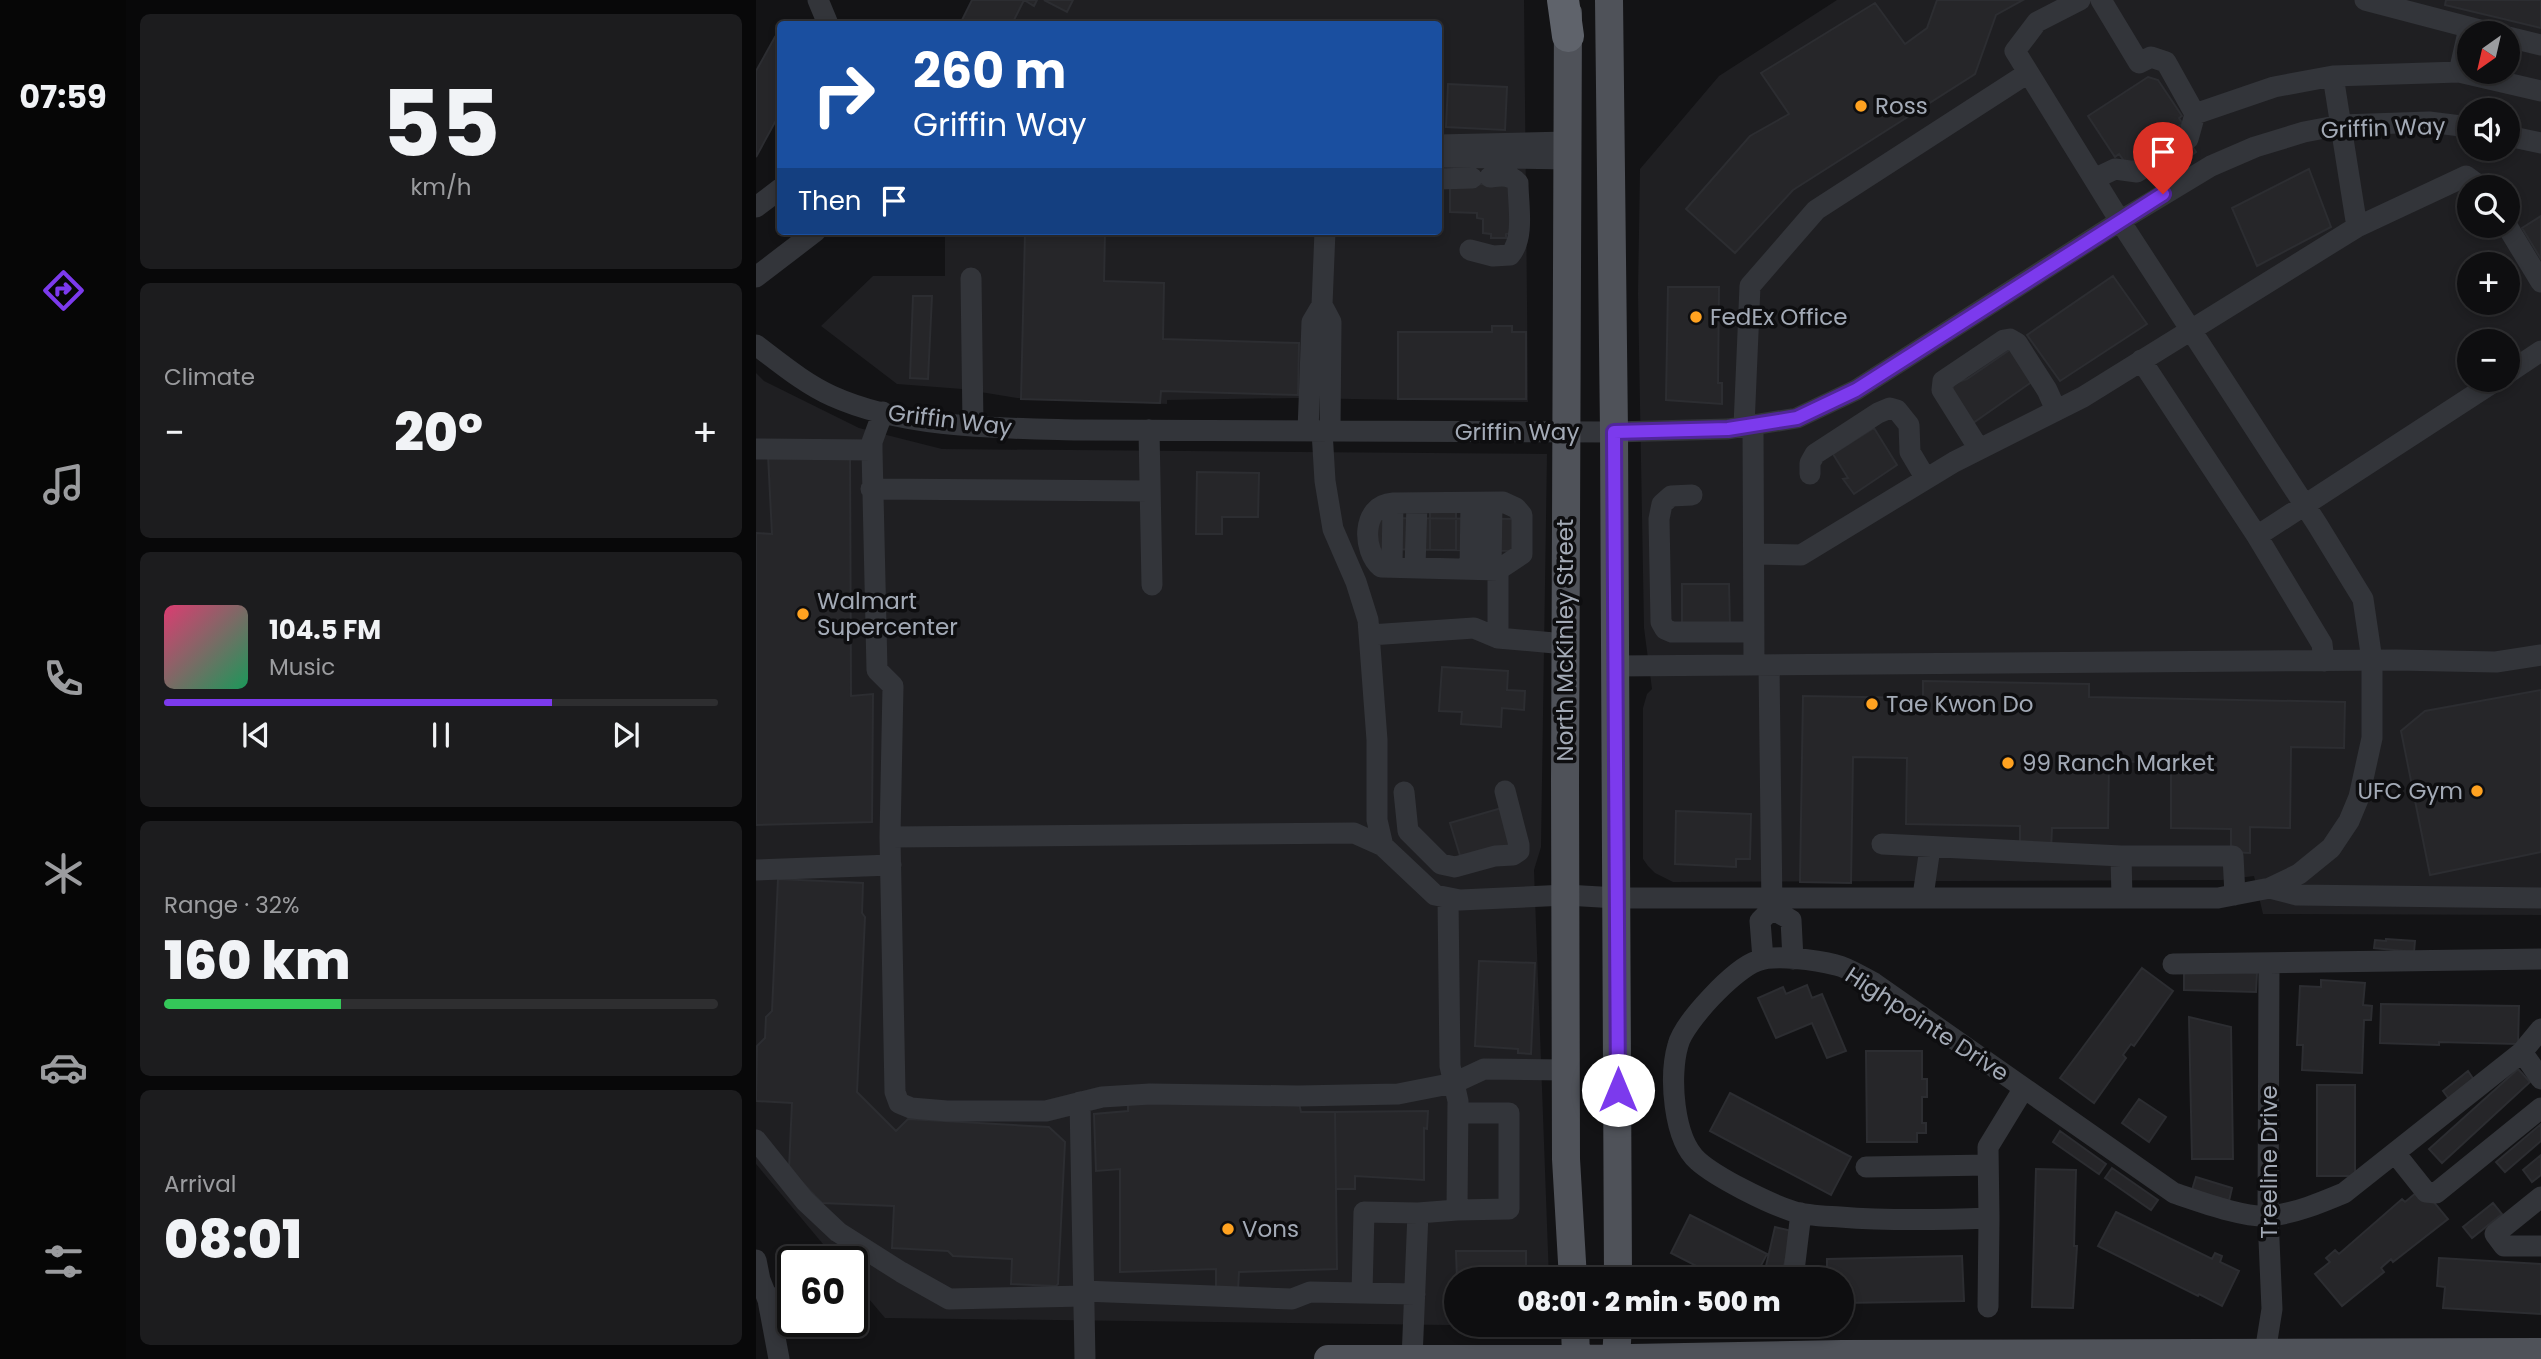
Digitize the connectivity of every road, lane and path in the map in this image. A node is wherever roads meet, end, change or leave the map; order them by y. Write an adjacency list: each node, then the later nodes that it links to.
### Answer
1 (818, 0): 7 (street)
2 (1566, 0): 9 (highway)
3 (1609, 0): 52 (main road)
4 (2080, 0): 13 (street)
5 (2101, 0): 17 (street)
6 (2365, 0): 8 (street)
7 (827, 21)
8 (2457, 25)
9 (1568, 36): 23 (main road, North McKinley Street)
10 (2520, 40): 11 (street)
11 (2541, 45)
12 (2457, 72): 14 (street)
13 (2028, 73): 26 (street); 48 (street)
14 (2333, 76): 17 (street); 18 (street)
15 (2511, 84): 16 (street)
16 (2541, 91)
17 (2195, 114): 26 (street)
18 (2341, 125): 19 (street, Griffin Way); 30 (street, Griffin Way); 31 (street)
19 (2457, 126)
20 (2520, 138): 21 (street)
21 (2541, 143)
22 (1442, 145): 23 (street)
23 (1567, 150): 24 (street); 51 (main road, North McKinley Street)
24 (1442, 157)
25 (1442, 179): 35 (street)
26 (2094, 179): 30 (street)
27 (2457, 180): 31 (street)
28 (777, 191): 29 (street)
29 (756, 207)
30 (2120, 221): 39 (street); 48 (street, Griffin Way)
31 (2357, 227): 39 (street)
32 (811, 235): 36 (street)
33 (1325, 235): 50 (street)
34 (2514, 238): 38 (street)
35 (1469, 250)
36 (756, 277)
37 (971, 278): 47 (street)
38 (2541, 282)
39 (2190, 329): 42 (street); 63 (street)
40 (756, 345): 46 (street, Griffin Way)
41 (2541, 351): 43 (street)
42 (2141, 360): 45 (street); 64 (street)
43 (2520, 365)
44 (2479, 392): 63 (street)
45 (2056, 410): 54 (street); 54 (street)
46 (883, 412): 47 (street, Griffin Way); 55 (street)
47 (973, 425): 49 (street, Griffin Way)
48 (1749, 426): 52 (street, Griffin Way); 65 (street)
49 (1149, 430): 50 (street, Griffin Way); 59 (street)
50 (1320, 431): 51 (street, Griffin Way); 70 (street)
51 (1565, 432): 52 (street, Griffin Way); 72 (main road, North McKinley Street)
52 (1614, 432): 77 (main road)
53 (756, 449): 55 (street)
54 (1979, 449): 57 (street)
55 (872, 450): 58 (street)
56 (1810, 474): 57 (street)
57 (1926, 479): 65 (street)
58 (871, 489): 59 (street); 80 (street)
59 (1150, 491): 68 (street)
60 (1692, 495): 69 (street)
61 (1417, 503): 62 (street); 66 (street); 66 (street)
62 (1482, 503): 67 (street); 67 (street)
63 (2305, 505): 64 (street); 75 (street)
64 (2257, 536): 74 (street)
65 (1754, 554): 69 (street)
66 (1415, 568): 67 (street)
67 (1486, 570): 71 (street)
68 (1152, 585)
69 (1754, 632): 76 (street)
70 (1370, 635): 71 (street); 82 (street)
71 (1497, 638): 72 (street)
72 (1565, 644): 88 (main road, North McKinley Street)
73 (2541, 655): 75 (street)
74 (2324, 660): 75 (street); 76 (street)
75 (2372, 660): 87 (street)
76 (1761, 665): 77 (street); 95 (street)
77 (1615, 666): 92 (main road)
78 (1505, 791): 79 (street)
79 (1404, 792)
80 (890, 837): 82 (street); 85 (street)
81 (1882, 845): 83 (street)
82 (1383, 846): 91 (street)
83 (1930, 848): 84 (street); 90 (street)
84 (2121, 856): 89 (street); 93 (street)
85 (891, 865): 86 (street); 107 (street)
86 (756, 870)
87 (2270, 888): 89 (street); 94 (street)
88 (1566, 895): 91 (street); 92 (street); 103 (main road, North McKinley Street)
89 (2235, 895): 93 (street)
90 (1923, 896): 93 (street); 95 (street)
91 (1448, 898): 105 (street)
92 (1617, 898): 95 (street); 122 (main road)
93 (2122, 898)
94 (2541, 898)
95 (1772, 903): 96 (street); 98 (street)
96 (1793, 959): 98 (street, Highpointe Drive); 106 (street, Highpointe Drive)
97 (2541, 959): 100 (street)
98 (1762, 960): 117 (street, Highpointe Drive)
99 (2173, 964): 100 (street)
100 (2269, 964): 118 (street, Treeline Drive)
101 (2541, 1029): 102 (street, Highpointe Drive)
102 (2522, 1052): 104 (street); 111 (street, Highpointe Drive)
103 (1566, 1070): 105 (street); 121 (main road, North McKinley Street)
104 (2541, 1079)
105 (1454, 1083): 107 (street); 109 (street)
106 (2024, 1088): 112 (street, Highpointe Drive); 118 (street, Highpointe Drive)
107 (1080, 1102): 127 (street)
108 (2541, 1108): 111 (street)
109 (1458, 1113): 115 (street); 115 (street)
110 (756, 1140): 127 (street)
111 (2395, 1153): 118 (street, Highpointe Drive)
112 (1988, 1166): 113 (street); 119 (street, Highpointe Drive)
113 (1866, 1167)
114 (2541, 1198): 120 (street)
115 (1457, 1210): 116 (street)
116 (1418, 1213): 126 (street); 128 (street)
117 (1801, 1213): 119 (street, Highpointe Drive); 123 (street)
118 (2268, 1217): 133 (street, Treeline Drive)
119 (1989, 1218): 129 (street)
120 (2541, 1246)
121 (1572, 1267)
122 (1618, 1267)
123 (1794, 1267)
124 (760, 1285): 125 (street); 135 (street)
125 (777, 1290)
126 (1362, 1293): 127 (street); 128 (street)
127 (1084, 1294): 136 (street)
128 (1415, 1294): 138 (street)
129 (1987, 1307)
130 (1575, 1337): 139 (main road)
131 (1617, 1337): 134 (main road)
132 (2541, 1352): 133 (main road)
133 (2265, 1355): 134 (main road)
134 (1616, 1358): 139 (main road)
135 (779, 1359)
136 (1085, 1359)
137 (1328, 1359): 138 (main road)
138 (1412, 1359): 139 (main road)
139 (1576, 1359)

